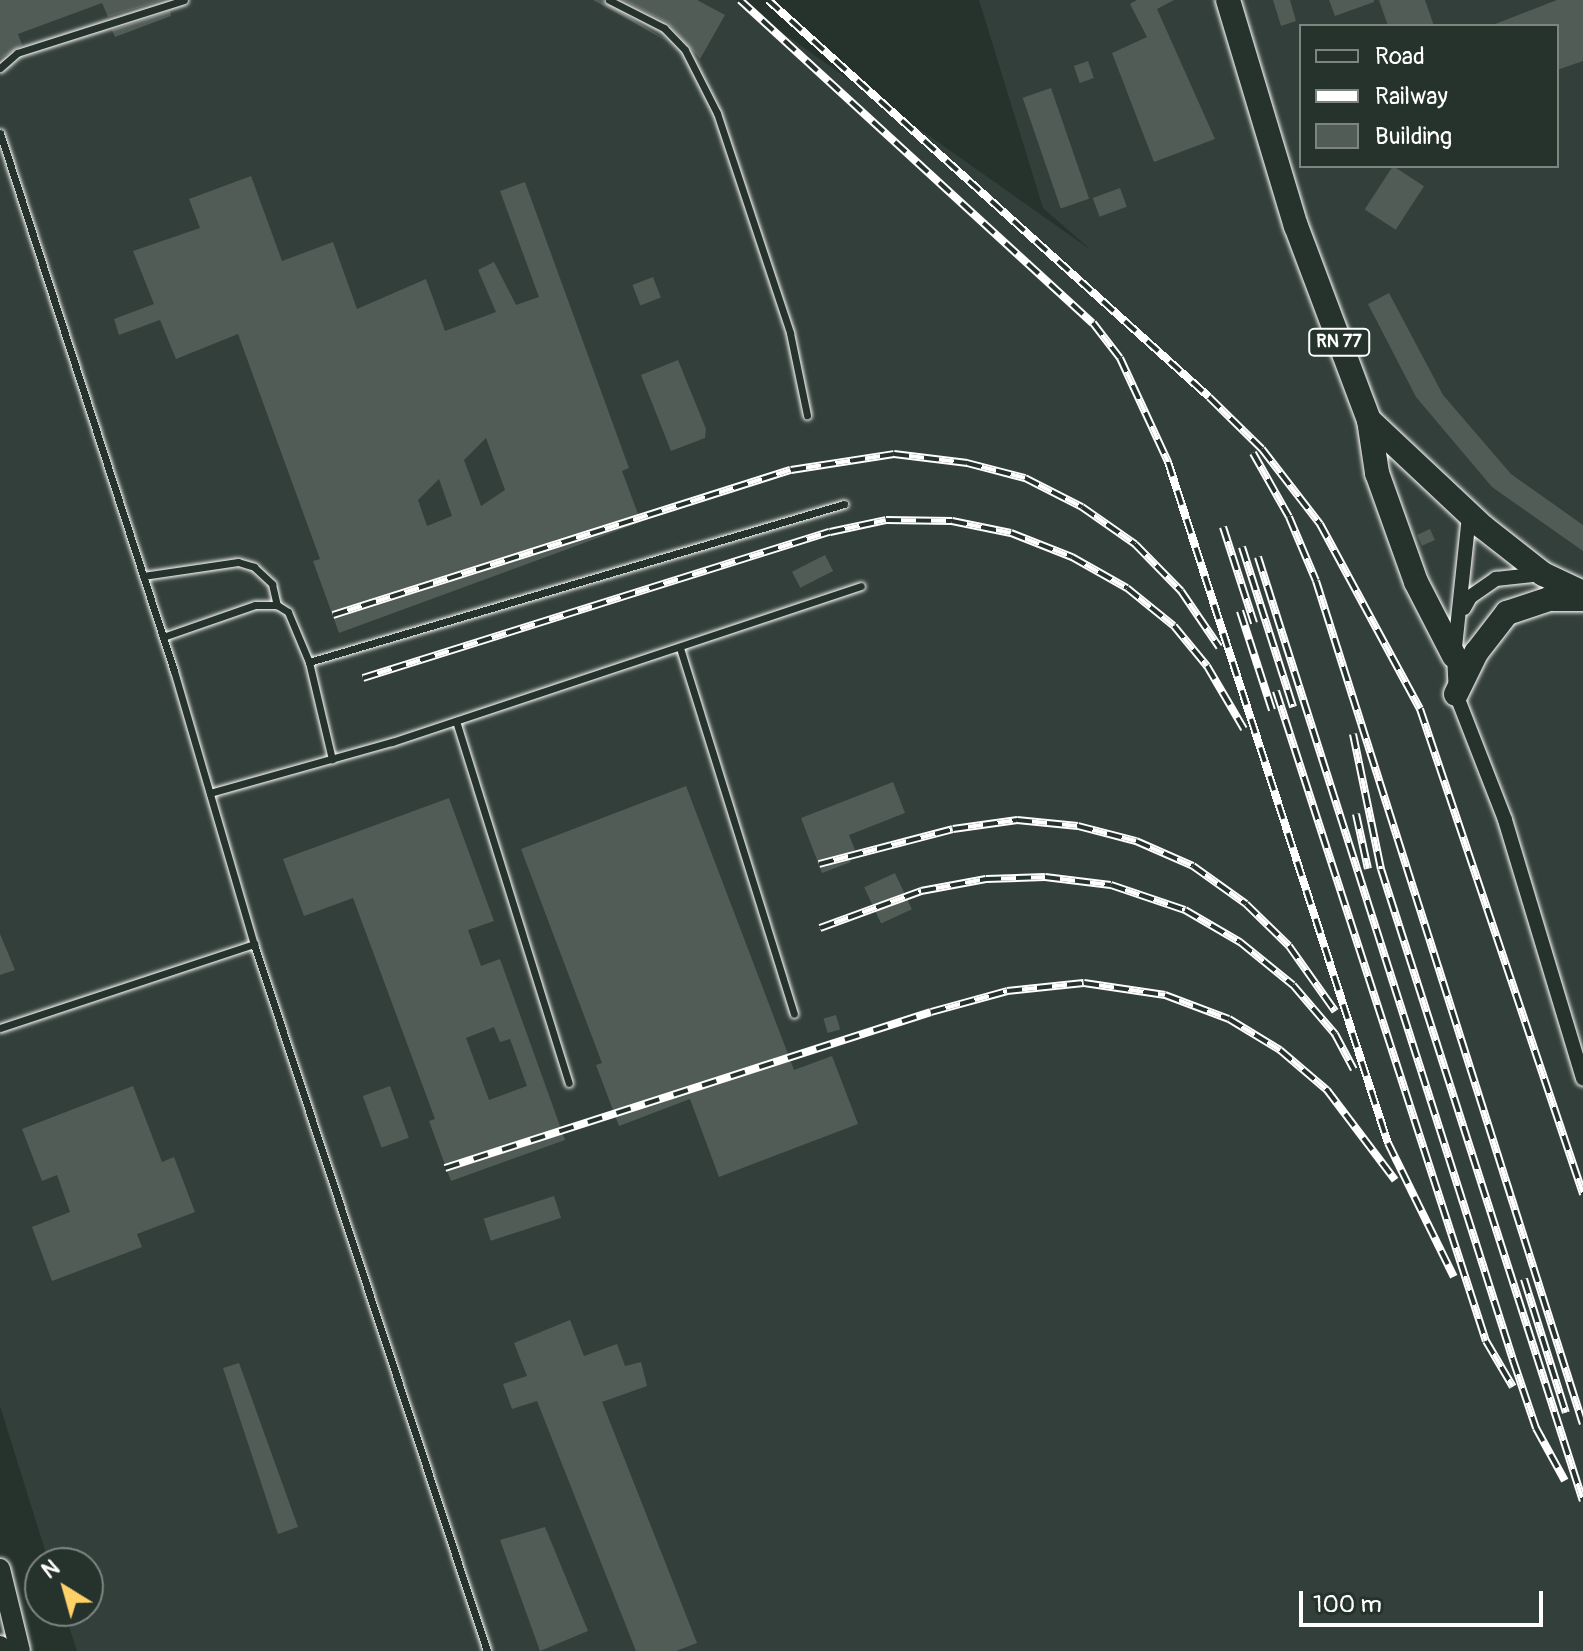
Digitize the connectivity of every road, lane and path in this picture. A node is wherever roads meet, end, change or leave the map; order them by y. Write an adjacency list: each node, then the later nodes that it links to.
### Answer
1 (184, 0): 4 (lane)
2 (609, 0): 6 (lane)
3 (1228, 0): 7 (main road, RN 77)
4 (0, 68)
5 (0, 133): 11 (lane)
6 (807, 415)
7 (1369, 420): 9 (main road, RN 77); 19 (main road)
8 (844, 504): 20 (lane)
9 (1469, 516): 10 (main road, RN 77); 16 (street)
10 (1543, 574): 13 (main road, RN 77); 16 (street)
11 (143, 576): 15 (lane); 17 (lane)
12 (861, 586): 18 (lane)
13 (1583, 593)
14 (1583, 599): 21 (main road)
15 (277, 605): 17 (lane); 20 (lane)
16 (1462, 612): 19 (street)
17 (163, 637): 24 (lane)
18 (680, 648): 22 (lane); 26 (lane)
19 (1454, 656): 21 (street)
20 (309, 662): 23 (lane)
21 (1456, 694): 28 (street)
22 (456, 721): 23 (lane); 29 (lane)
23 (332, 759): 24 (lane)
24 (210, 793): 25 (lane)
25 (254, 944): 27 (lane); 32 (lane)
26 (794, 1014)
27 (0, 1028)
28 (1583, 1079)
29 (569, 1083)
30 (0, 1569): 31 (main road)
31 (7, 1642)
32 (487, 1651)

